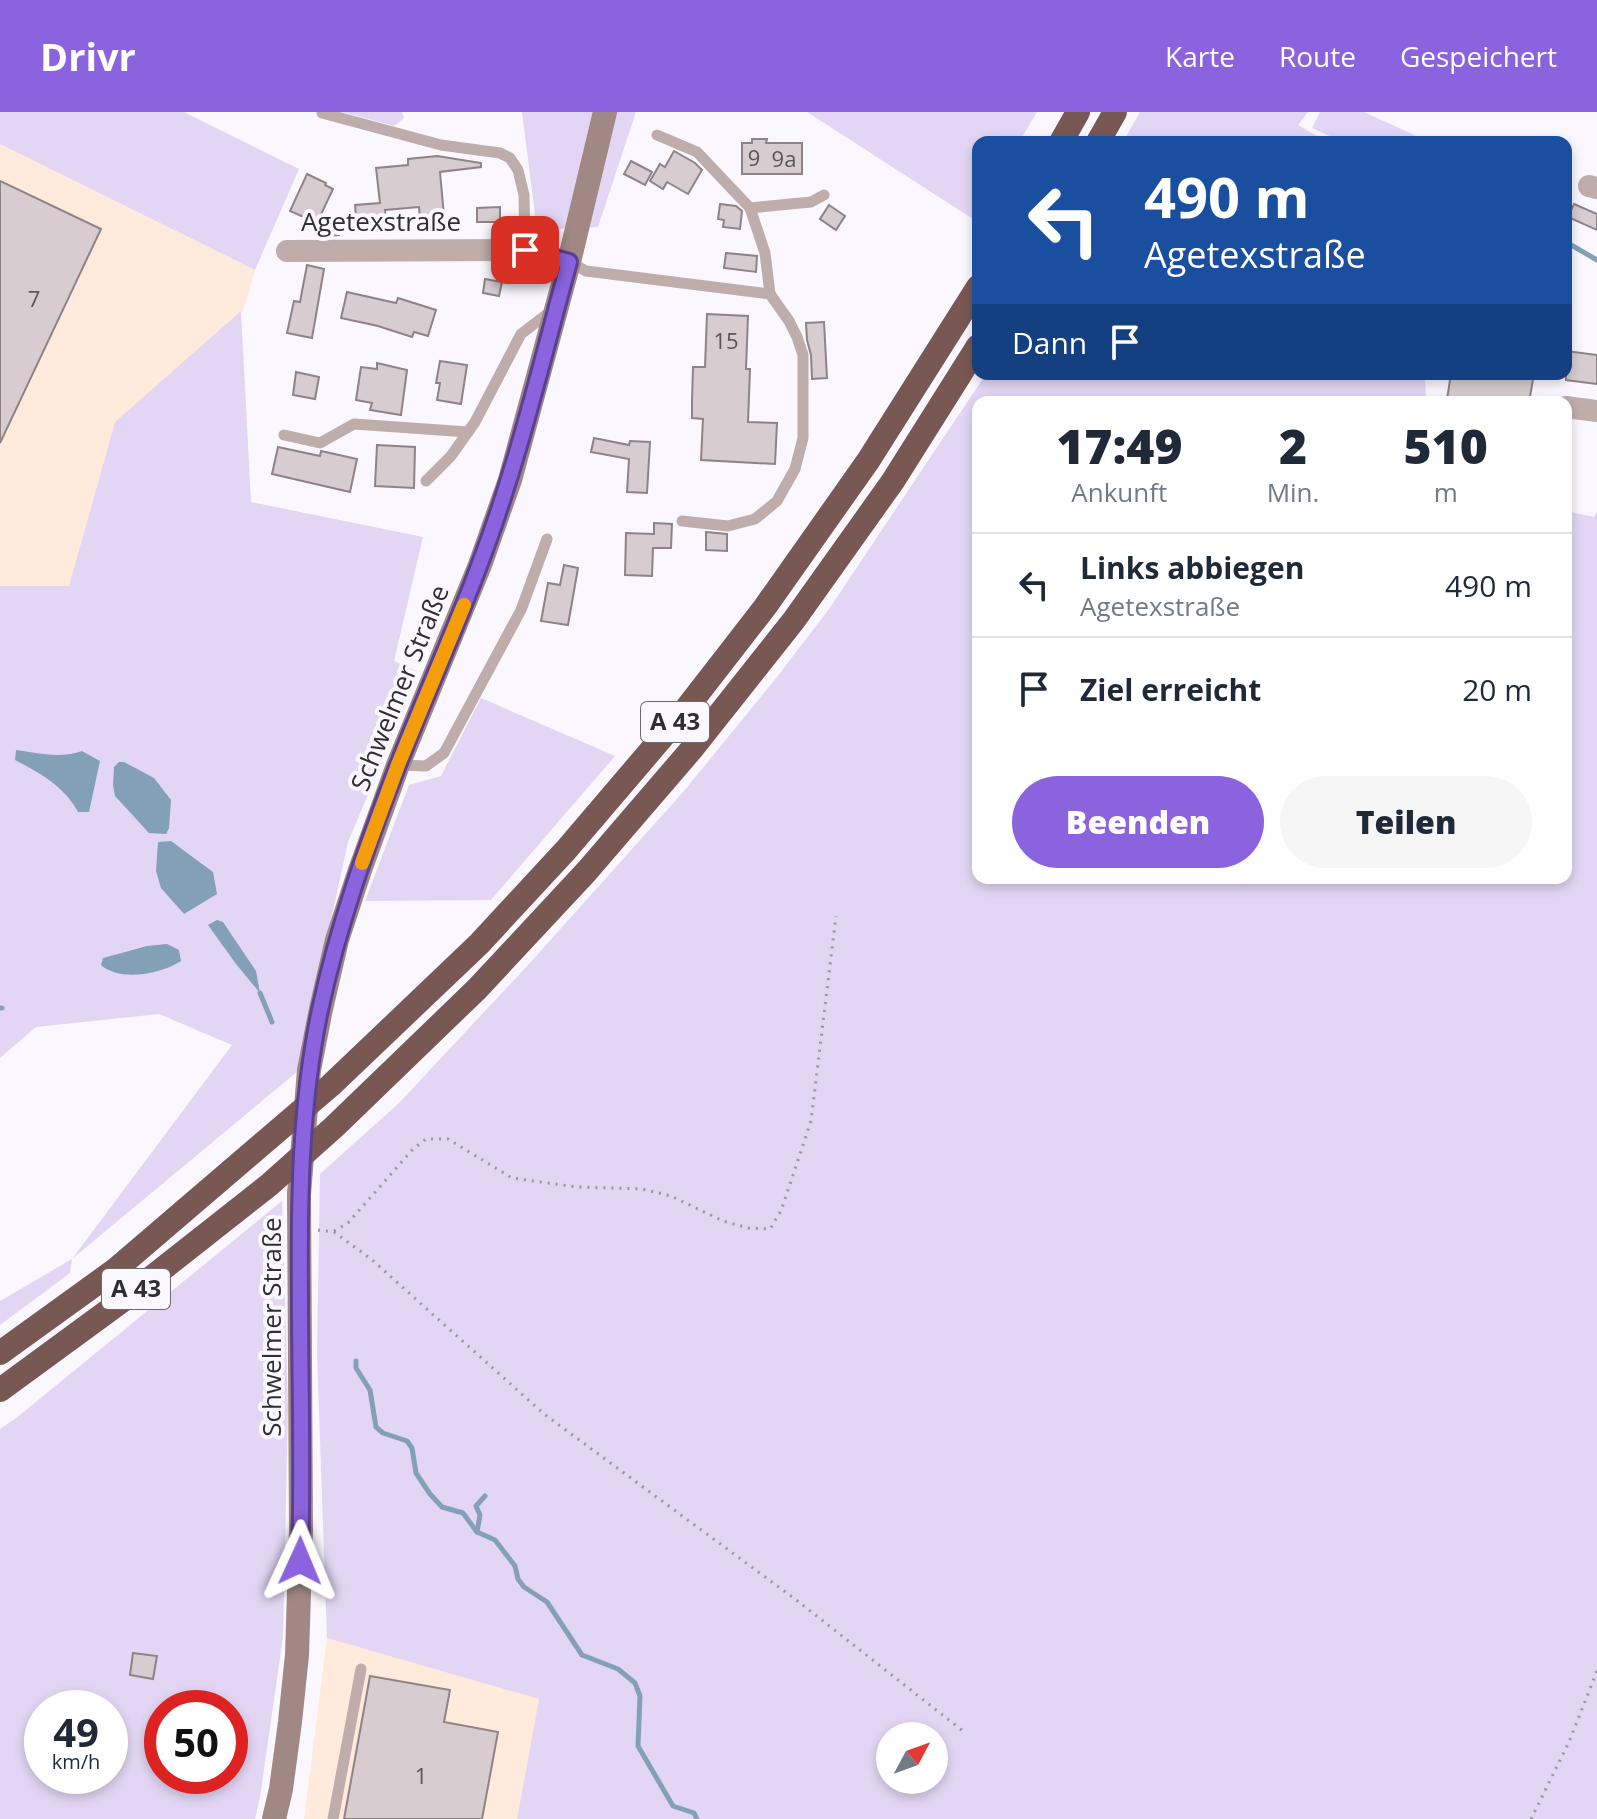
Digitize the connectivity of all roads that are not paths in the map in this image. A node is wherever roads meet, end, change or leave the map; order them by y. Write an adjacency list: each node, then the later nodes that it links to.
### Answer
1 (605, 112): 12 (main road, Schwelmer Straße)
2 (1078, 112): 6 (highway)
3 (1115, 112): 7 (highway)
4 (322, 113): 10 (lane)
5 (657, 135): 9 (lane)
6 (1064, 136)
7 (1101, 136)
8 (824, 195): 9 (lane)
9 (750, 208): 13 (lane)
10 (525, 250): 11 (street, Agetexstraße); 12 (street, Agetexstraße)
11 (287, 251)
12 (569, 262): 13 (lane); 15 (main road, Schwelmer Straße)
13 (770, 294): 22 (lane)
14 (972, 296): 25 (highway, A 43)
15 (557, 305): 19 (lane); 24 (main road, Schwelmer Straße)
16 (972, 356): 26 (highway, A 43)
17 (1572, 408): 18 (street)
18 (1597, 411)
19 (468, 432): 20 (lane); 21 (lane)
20 (284, 435)
21 (426, 481)
22 (682, 521)
23 (547, 539): 24 (lane)
24 (398, 765): 28 (main road, Schwelmer Straße)
25 (0, 1353)
26 (0, 1390)
27 (361, 1669): 29 (lane)
28 (274, 1819)
29 (333, 1819)

